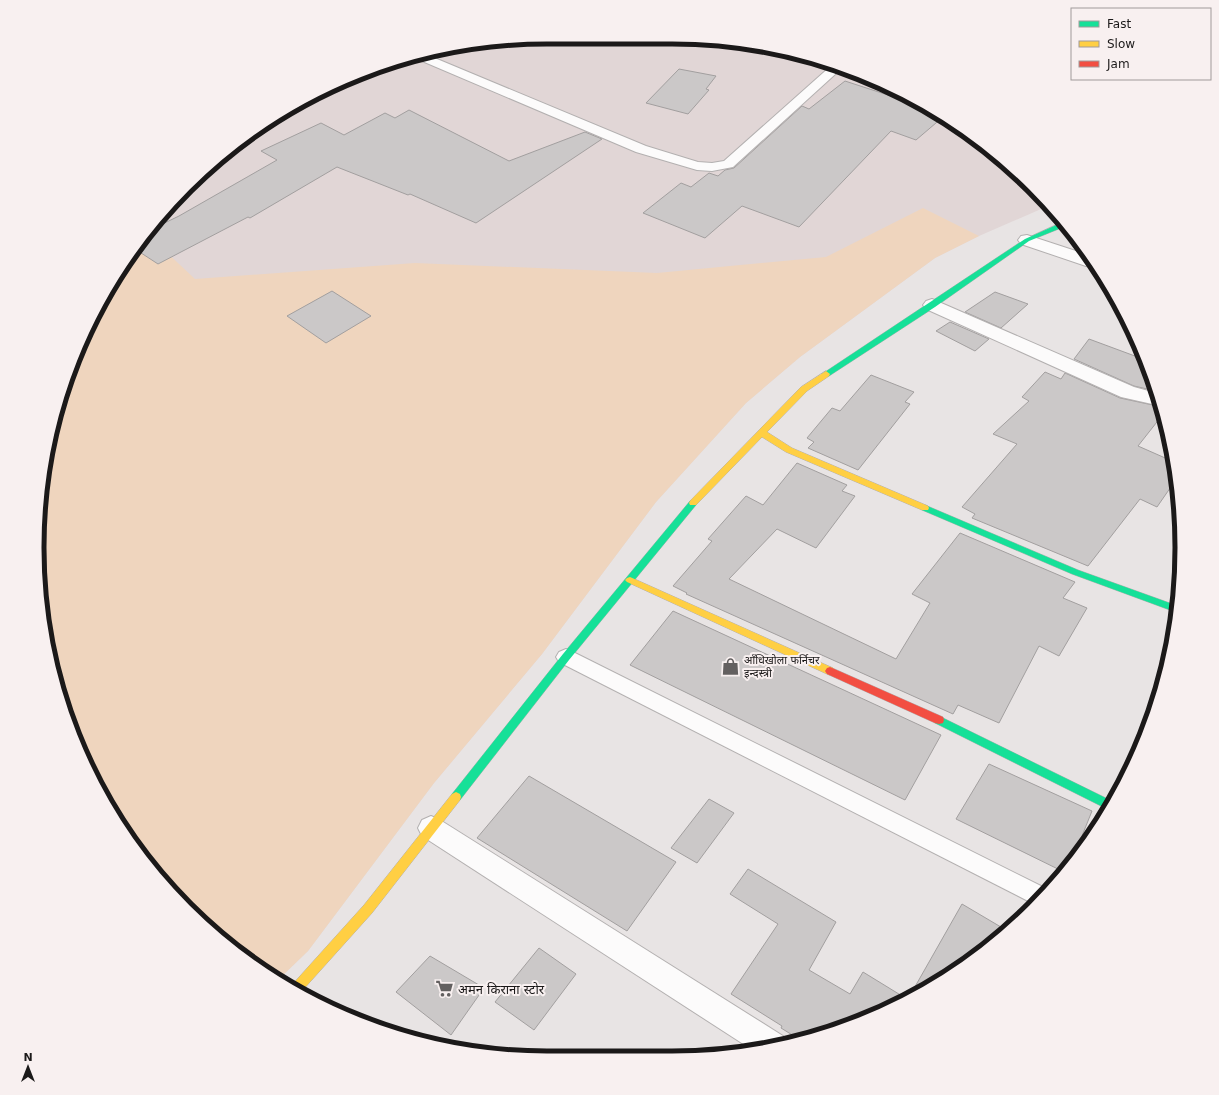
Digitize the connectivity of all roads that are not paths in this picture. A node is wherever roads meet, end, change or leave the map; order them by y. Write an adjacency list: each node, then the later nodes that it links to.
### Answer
1 (427, 59): 2 (lane)
2 (833, 71)
3 (1059, 226): 4 (street)
4 (1027, 240): 5 (street); 6 (street)
5 (1084, 259)
6 (932, 305): 7 (street); 8 (street)
7 (1152, 398)
8 (761, 432): 9 (street); 10 (street)
9 (630, 580): 11 (street); 12 (street)
10 (1171, 608)
11 (566, 657): 13 (street); 14 (lane)
12 (1105, 803)
13 (431, 828): 15 (street); 16 (street)
14 (1037, 894)
15 (299, 986)
16 (766, 1042)

